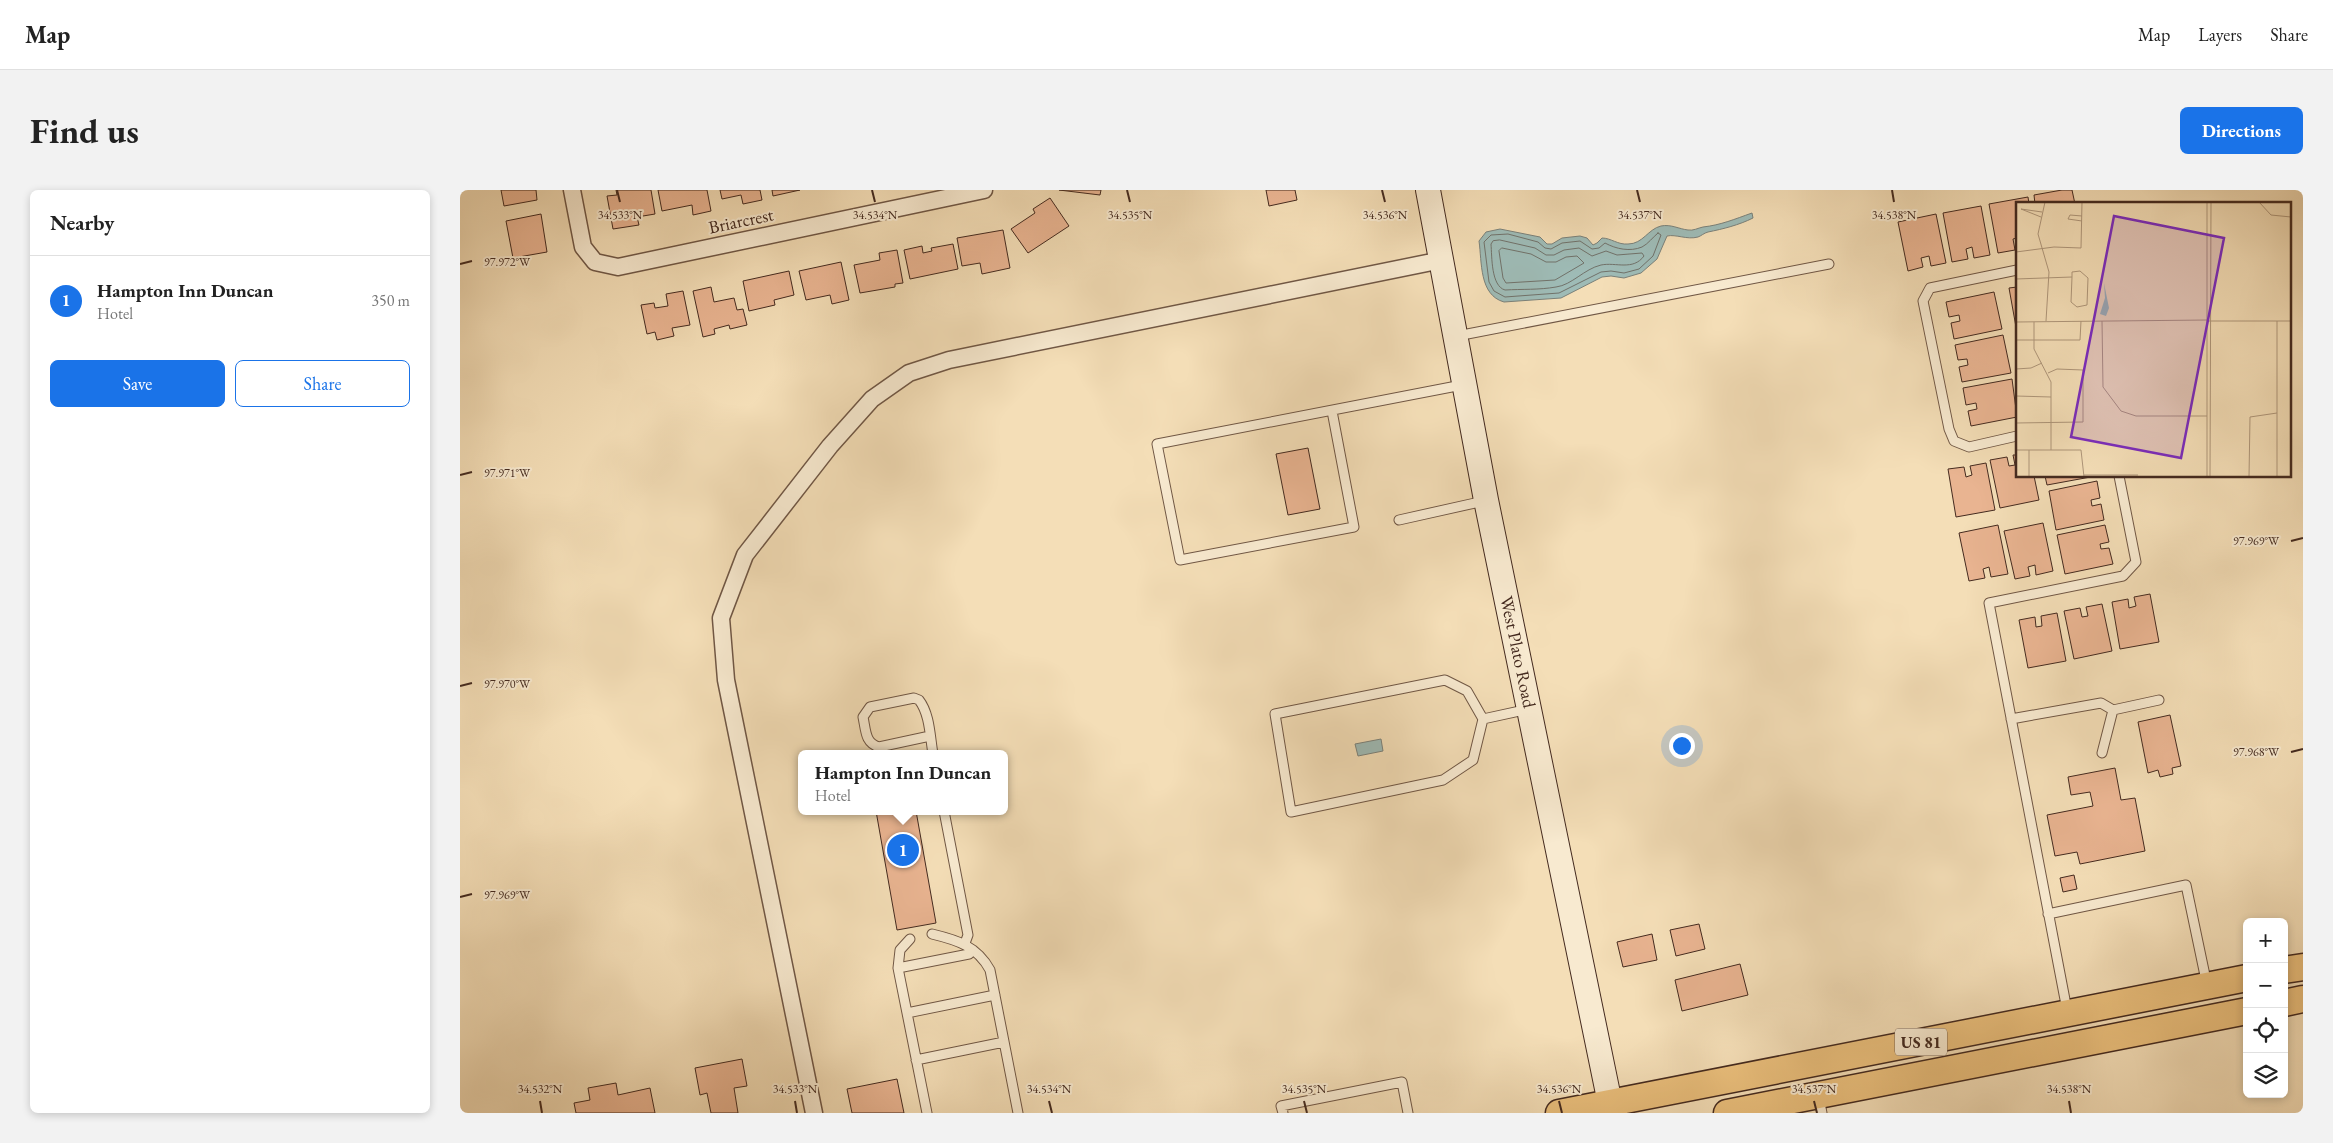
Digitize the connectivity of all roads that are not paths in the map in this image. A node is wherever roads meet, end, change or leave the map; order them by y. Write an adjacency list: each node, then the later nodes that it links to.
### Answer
1 (572, 190): 2 (street, Briarcrest)
2 (984, 190)
3 (1428, 190): 4 (street, West Plato Road)
4 (1442, 260): 7 (street, West Plato Road); 44 (street)
5 (1829, 264): 7 (lane)
6 (2016, 270): 10 (lane)
7 (1457, 336): 8 (street, West Plato Road)
8 (1466, 385): 9 (lane); 12 (street, West Plato Road)
9 (1332, 411): 9 (lane)
10 (2016, 436)
11 (2119, 478): 18 (lane)
12 (1486, 500): 13 (lane); 15 (street, West Plato Road)
13 (1399, 520)
14 (2159, 700): 16 (lane)
15 (1529, 708): 17 (lane); 43 (street, West Plato Road)
16 (2113, 710): 18 (lane); 21 (lane)
17 (1484, 719): 17 (lane)
18 (2010, 720): 23 (lane)
19 (930, 736): 19 (lane); 20 (lane)
20 (933, 750)
21 (2102, 753)
22 (945, 815): 26 (lane)
23 (2048, 914): 32 (lane); 38 (lane)
24 (932, 934): 26 (lane)
25 (910, 939): 29 (lane)
26 (965, 943): 27 (lane)
27 (973, 950): 29 (lane); 33 (lane)
28 (2303, 967): 30 (main road)
29 (898, 968): 37 (lane)
30 (2288, 969)
31 (2243, 979): 32 (main road, US 81)
32 (2207, 986): 38 (main road, US 81)
33 (995, 995): 37 (lane); 39 (lane)
34 (2303, 1000): 35 (main road)
35 (2288, 1002)
36 (2243, 1012): 40 (main road, US 81)
37 (907, 1013): 41 (lane)
38 (2068, 1013): 40 (main road); 43 (main road, US 81)
39 (1004, 1042): 41 (lane); 46 (lane)
40 (2074, 1045): 42 (main road, US 81)
41 (916, 1060): 45 (lane)
42 (1820, 1104): 50 (main road, US 81)
43 (1611, 1108): 49 (main road, US 81)
44 (814, 1113)
45 (927, 1113)
46 (1018, 1113)
47 (1283, 1113): 48 (lane)
48 (1408, 1113)
49 (1558, 1113)
50 (1727, 1113)

